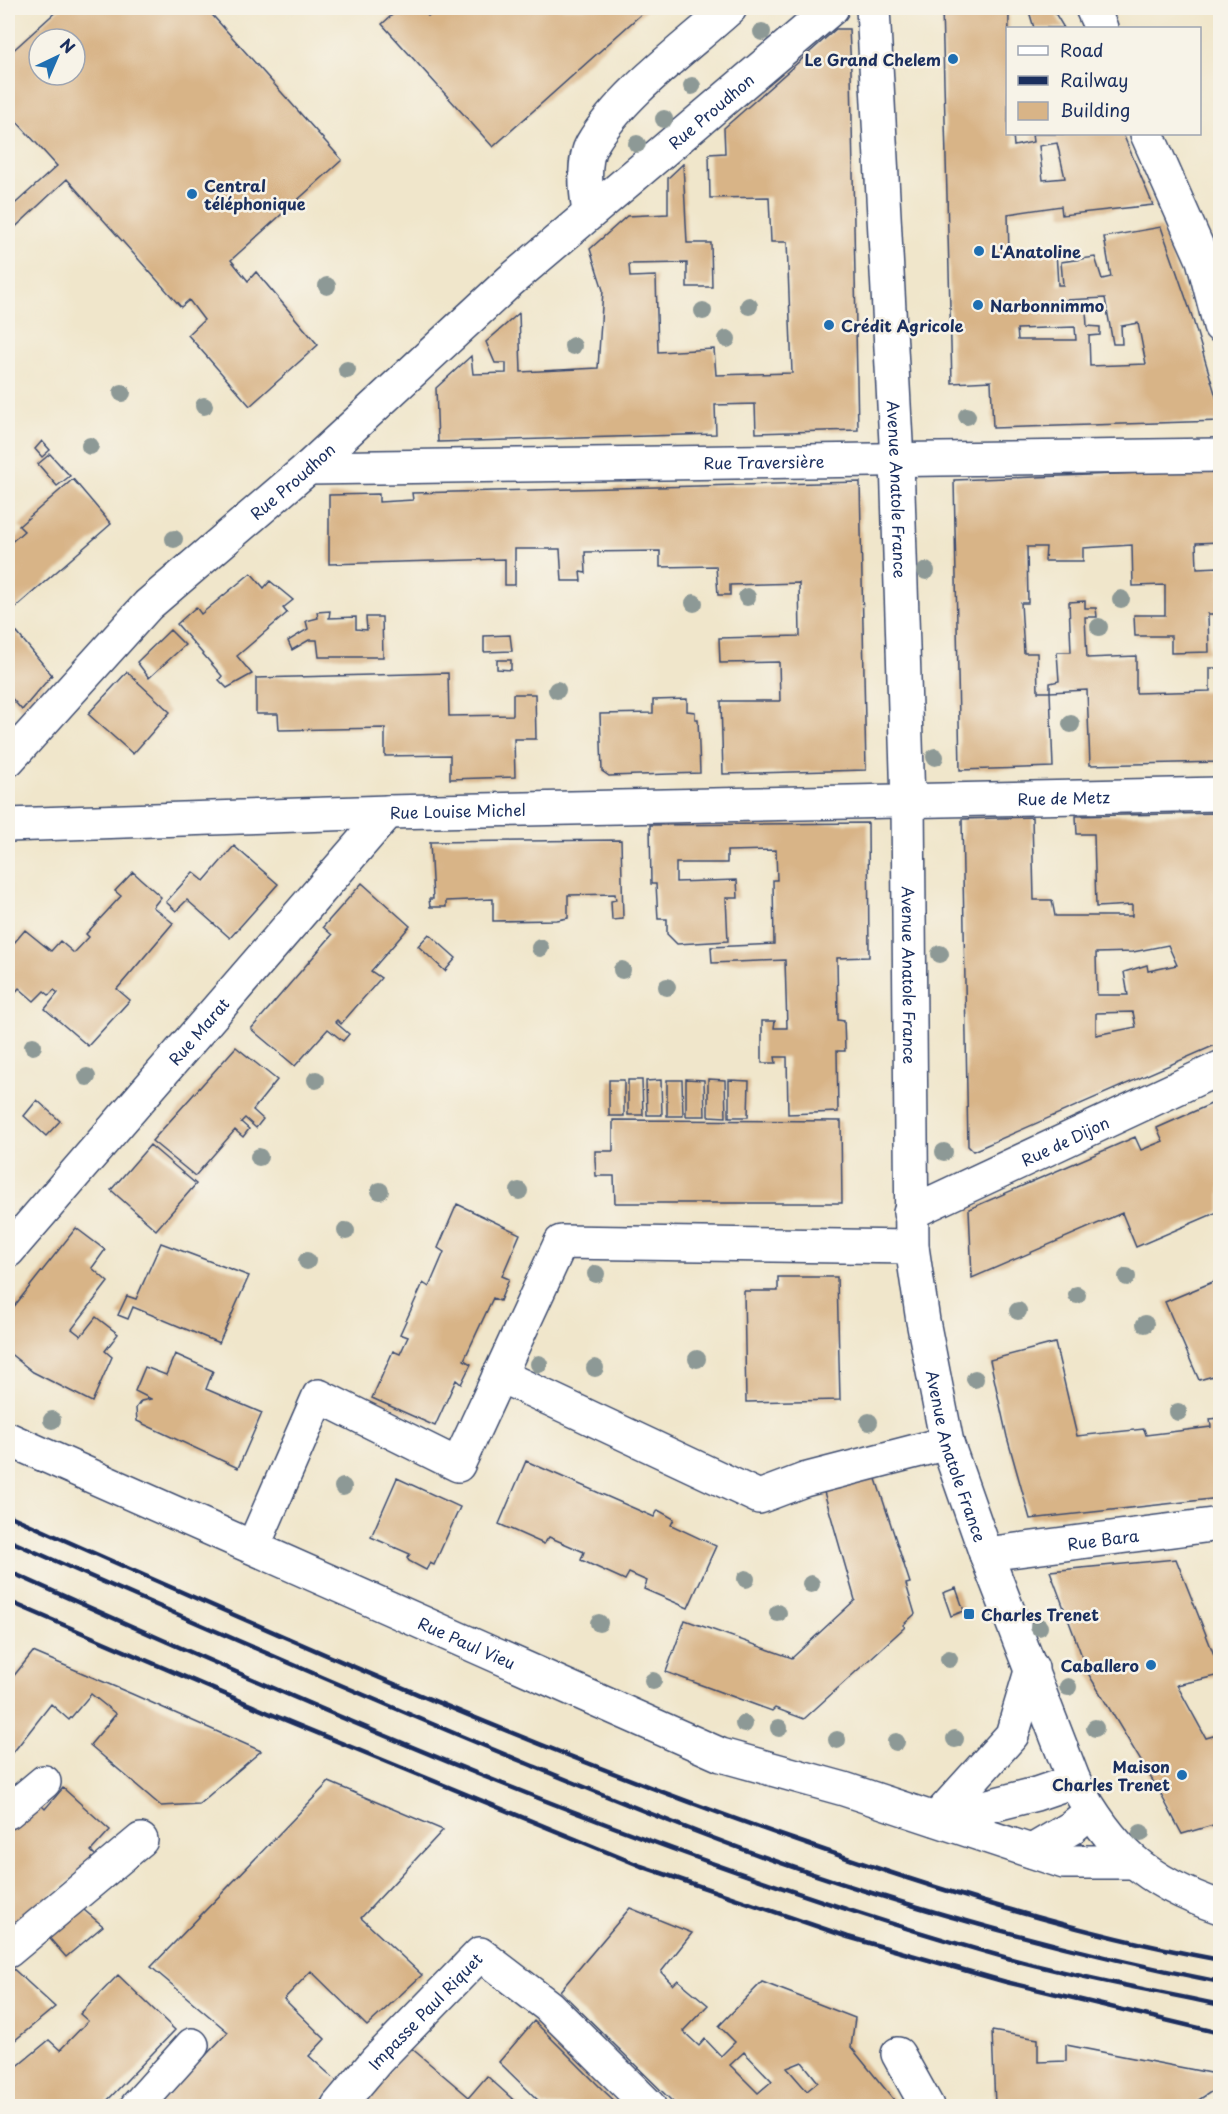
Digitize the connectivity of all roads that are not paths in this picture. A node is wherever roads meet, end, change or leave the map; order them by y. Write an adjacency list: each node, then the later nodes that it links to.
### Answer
1 (730, 8): 7 (street)
2 (832, 8): 7 (street, Rue Proudhon)
3 (873, 8): 10 (street, Avenue Anatole France)
4 (1092, 8): 5 (street)
5 (1101, 27)
6 (1147, 135): 8 (street)
7 (589, 212): 11 (street, Rue Proudhon)
8 (1221, 326)
9 (1221, 455): 10 (street, Rue Traversière)
10 (897, 461): 11 (street, Rue Traversière); 14 (street, Avenue Anatole France)
11 (308, 468): 12 (street, Rue Proudhon)
12 (8, 760)
13 (1221, 794): 14 (street, Rue de Metz)
14 (908, 802): 15 (street, Rue Louise Michel); 18 (street, Avenue Anatole France)
15 (388, 812): 16 (street, Rue Louise Michel); 20 (street, Rue Marat)
16 (8, 825)
17 (1221, 1068): 18 (street, Rue de Dijon)
18 (910, 1214): 19 (street, Avenue Anatole France)
19 (912, 1247): 21 (street); 23 (street, Avenue Anatole France)
20 (8, 1251)
21 (499, 1375): 23 (street); 25 (street)
22 (8, 1439): 25 (street, Rue Paul Vieu)
23 (947, 1443): 26 (street, Avenue Anatole France)
24 (1221, 1524): 26 (street, Rue Bara)
25 (253, 1547): 32 (street, Rue Paul Vieu)
26 (986, 1554): 27 (street, Avenue Anatole France)
27 (1032, 1668): 28 (street, Avenue Anatole France); 32 (street)
28 (1074, 1781): 31 (street, Avenue Anatole France); 32 (street)
29 (44, 1782): 30 (street)
30 (8, 1812)
31 (1090, 1812): 34 (street); 35 (street, Avenue Anatole France)
32 (936, 1819): 34 (street, Rue Paul Vieu)
33 (141, 1840): 37 (street)
34 (1032, 1851): 35 (street, Rue Paul Vieu)
35 (1131, 1862): 36 (street, Avenue Anatole France)
36 (1221, 1907)
37 (8, 1951)
38 (192, 2045): 40 (street)
39 (898, 2054): 43 (street)
40 (137, 2106)
41 (338, 2106): 42 (street, Impasse Paul Riquet)
42 (649, 2106)
43 (927, 2106)

